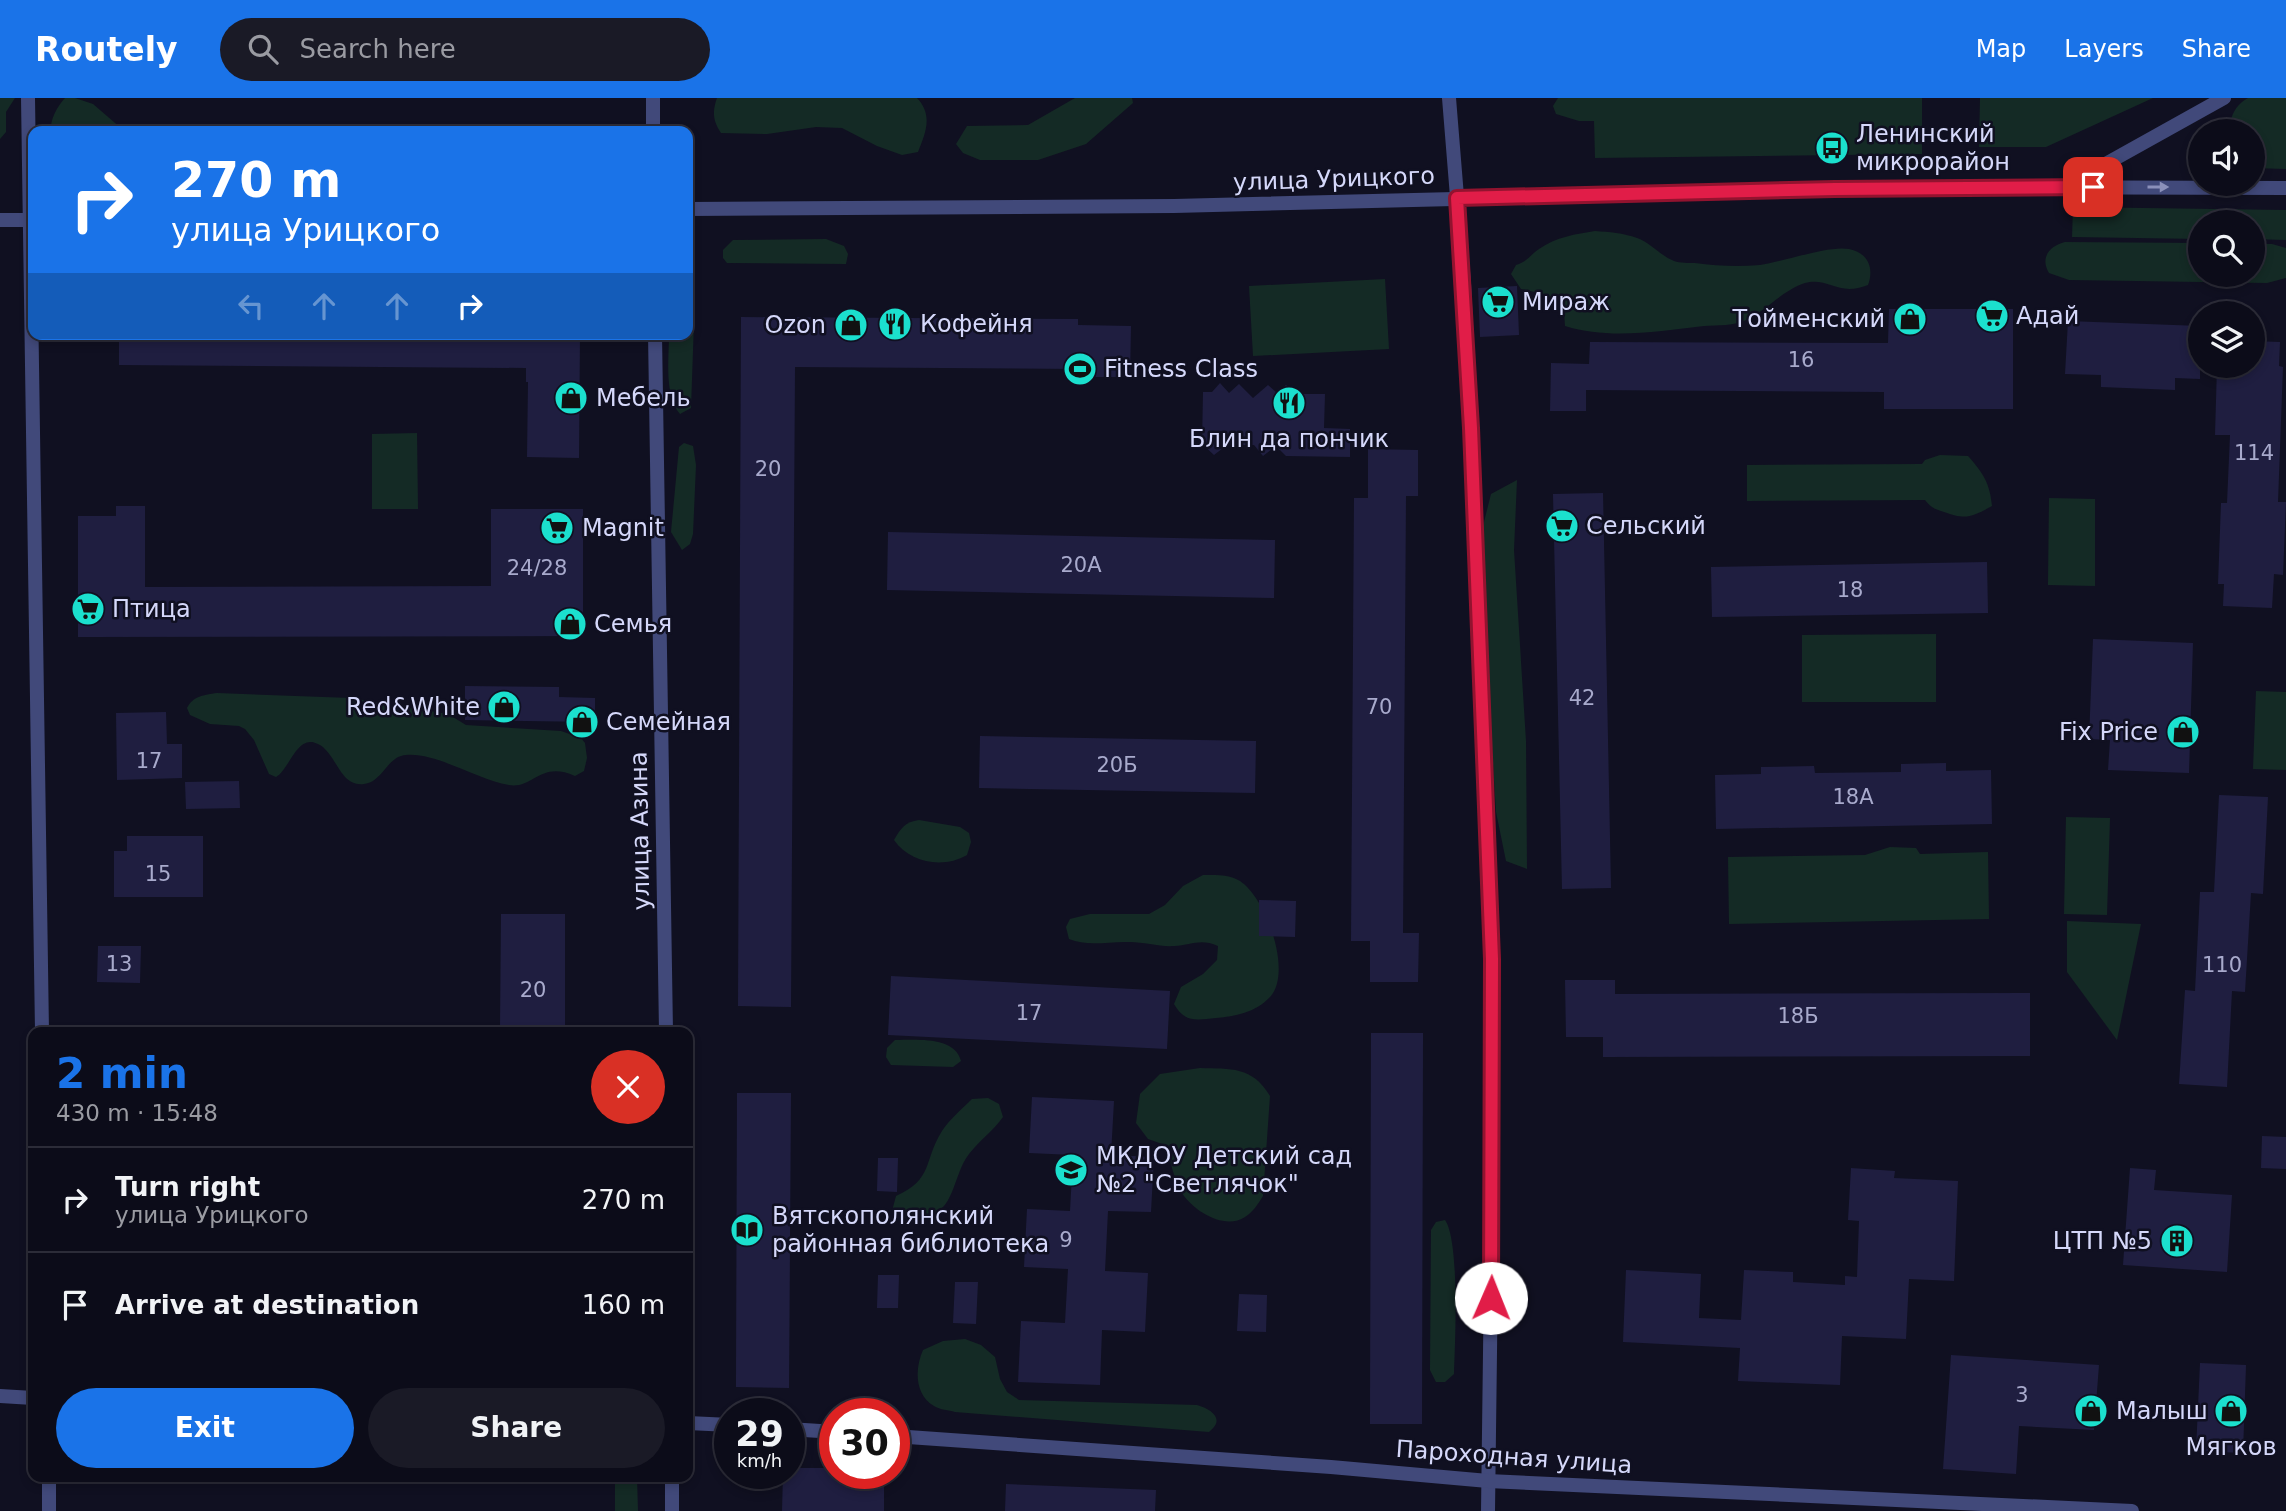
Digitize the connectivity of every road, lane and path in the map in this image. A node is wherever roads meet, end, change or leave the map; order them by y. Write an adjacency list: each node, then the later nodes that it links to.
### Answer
1 (28, 98): 5 (street)
2 (653, 98): 6 (street)
3 (1450, 98): 9 (street)
4 (2224, 98): 7 (street, улица Урицкого)
5 (29, 126)
6 (653, 126)
7 (2065, 187): 8 (street, улица Урицкого, one-way to 8); 9 (street, улица Урицкого)
8 (2286, 188)
9 (1457, 198): 10 (street, улица Урицкого); 22 (street)
10 (693, 209)
11 (0, 220): 12 (street)
12 (28, 220)
13 (33, 340): 15 (street)
14 (655, 340): 16 (street, улица Азина)
15 (42, 1027)
16 (666, 1027)
17 (0, 1396): 18 (street)
18 (28, 1398)
19 (693, 1423): 20 (street)
20 (714, 1424)
21 (910, 1437): 22 (street, Пароходная улица)
22 (1488, 1481): 27 (street); 28 (street, Пароходная улица)
23 (49, 1482): 25 (street)
24 (671, 1482): 26 (street)
25 (49, 1511)
26 (671, 1511)
27 (1488, 1511)
28 (2132, 1511)

